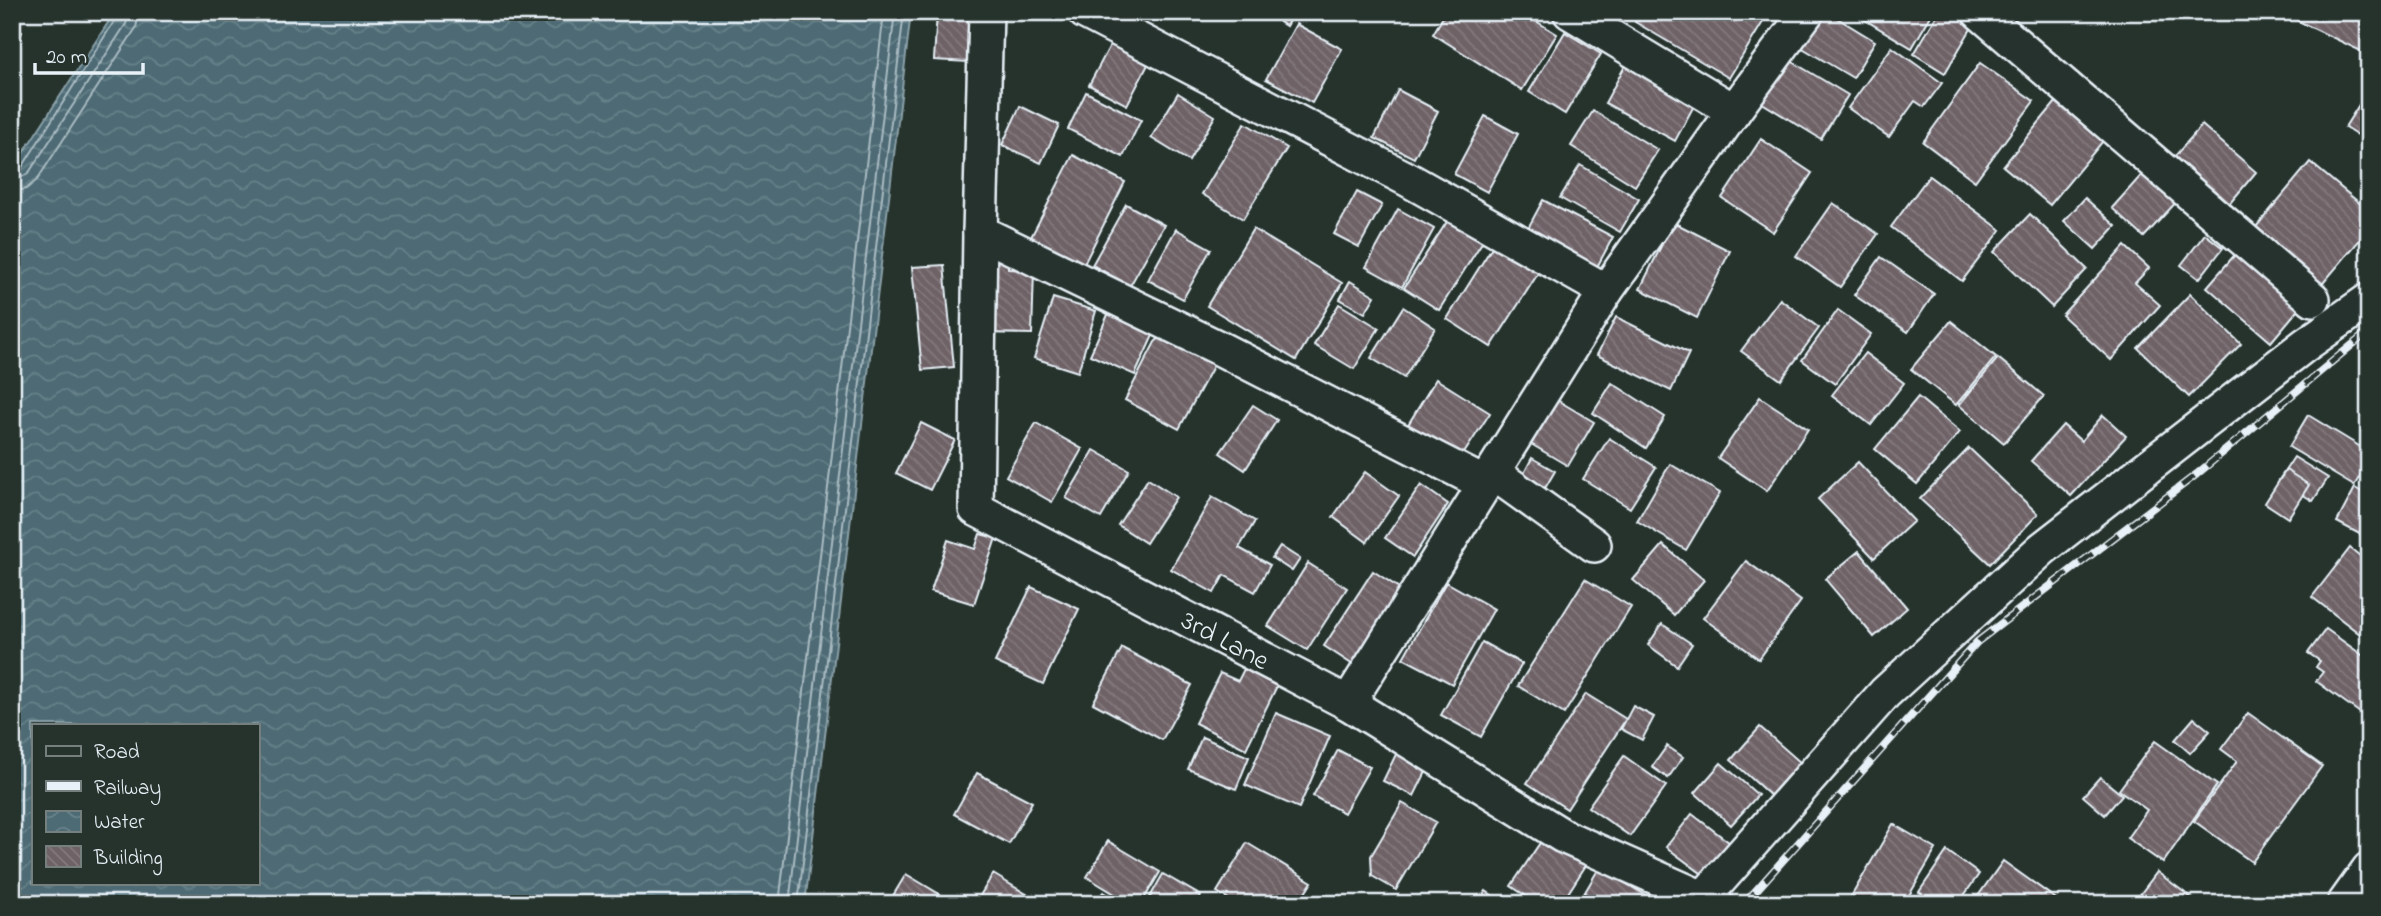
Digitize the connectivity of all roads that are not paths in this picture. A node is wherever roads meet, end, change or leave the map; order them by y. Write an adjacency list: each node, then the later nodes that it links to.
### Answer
1 (986, 12): 7 (street)
2 (1085, 12): 8 (street)
3 (1570, 12): 6 (street)
4 (1807, 12): 6 (street)
5 (1979, 12): 9 (street)
6 (1734, 111): 8 (street)
7 (980, 232): 11 (street); 13 (street, 3rd Lane)
8 (1606, 291): 11 (street)
9 (2313, 299)
10 (2369, 300): 15 (street)
11 (1488, 478): 12 (street); 13 (street)
12 (1594, 545)
13 (1348, 703): 15 (street, 3rd Lane)
14 (2369, 869): 16 (street)
15 (1706, 902)
16 (2344, 904)

